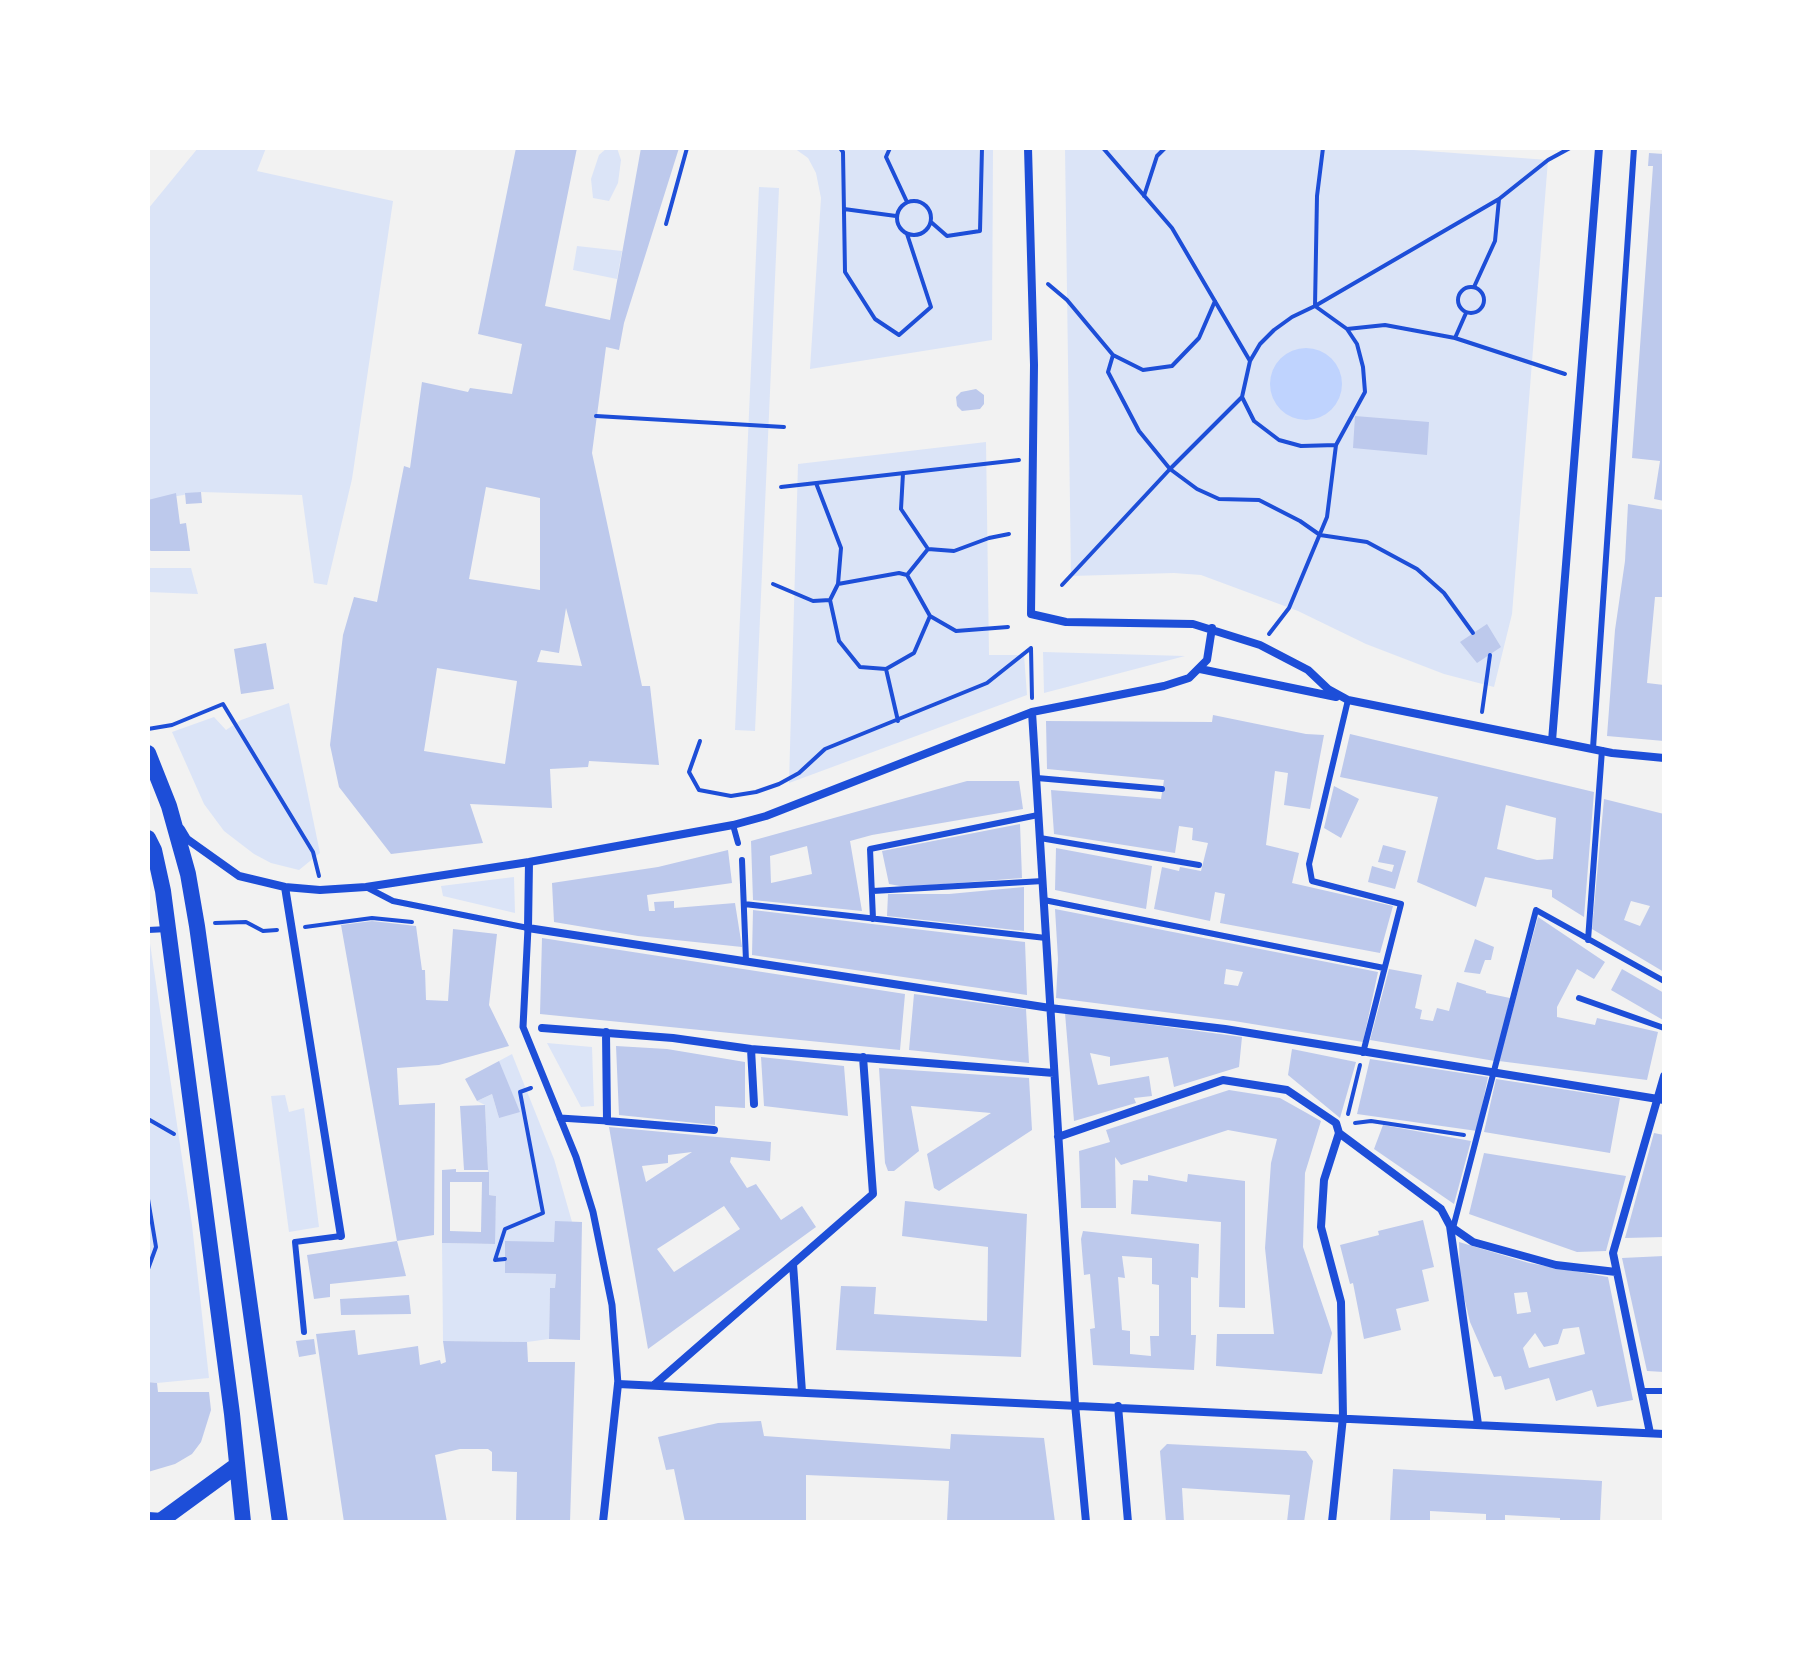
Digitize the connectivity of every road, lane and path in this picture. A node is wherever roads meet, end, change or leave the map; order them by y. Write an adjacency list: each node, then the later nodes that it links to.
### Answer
1 (687, 148): 18 (path)
2 (840, 148): 15 (path)
3 (890, 148): 14 (path)
4 (982, 148): 17 (path)
5 (1028, 148): 20 (street)
6 (1103, 148): 12 (path)
7 (1165, 148): 12 (path)
8 (1323, 148): 23 (path)
9 (1570, 148): 13 (path)
10 (1599, 148): 29 (street)
11 (1634, 148): 62 (lane)
12 (1144, 196): 22 (path)
13 (1499, 199): 21 (path); 23 (path)
14 (907, 202): 16 (path); 17 (path)
15 (844, 209): 16 (path); 19 (path)
16 (896, 216): 19 (path)
17 (931, 222): 19 (path)
18 (666, 224)
19 (907, 234)
20 (1032, 269): 27 (path); 34 (street)
21 (1474, 287): 24 (path); 24 (path)
22 (1215, 301): 27 (path); 28 (path)
23 (1315, 306): 25 (path); 28 (path)
24 (1466, 313): 26 (path)
25 (1347, 329): 26 (path); 33 (path)
26 (1455, 338): 29 (path)
27 (1113, 355): 35 (path)
28 (1250, 361): 30 (path)
29 (1581, 378): 61 (street)
30 (1242, 397): 33 (path); 35 (path)
31 (596, 416): 32 (path)
32 (784, 427)
33 (1336, 445): 40 (path)
34 (1033, 458): 36 (path); 49 (street)
35 (1170, 469): 40 (path); 45 (path)
36 (903, 473): 37 (path); 41 (path)
37 (816, 483): 38 (path); 44 (path)
38 (781, 487)
39 (1009, 534): 41 (path)
40 (1320, 535): 50 (path); 51 (path)
41 (928, 549): 42 (path)
42 (907, 575): 44 (path); 47 (path)
43 (773, 584): 46 (path)
44 (838, 584): 46 (path)
45 (1062, 585)
46 (830, 600): 53 (path)
47 (930, 616): 48 (path); 53 (path)
48 (1008, 627)
49 (1212, 628): 51 (street); 54 (street)
50 (1473, 633)
51 (1260, 645): 55 (street)
52 (1490, 655): 58 (path)
53 (886, 669): 57 (path)
54 (1200, 669): 55 (street); 56 (street)
55 (1348, 700): 58 (street); 93 (lane)
56 (1032, 712): 57 (path); 65 (street); 69 (street)
57 (898, 721): 60 (path)
58 (1480, 727): 61 (street)
59 (148, 729): 79 (path)
60 (700, 741)
61 (1552, 741): 62 (street)
62 (1598, 749): 64 (street); 91 (lane)
63 (148, 753): 67 (main road)
64 (1664, 758)
65 (1037, 778): 66 (lane); 68 (street)
66 (1162, 789)
67 (169, 806): 77 (street); 85 (main road)
68 (1038, 815): 71 (street); 80 (lane)
69 (733, 825): 72 (lane); 74 (street)
70 (148, 838): 87 (main road)
71 (1040, 838): 75 (lane); 76 (street)
72 (738, 843)
73 (742, 860): 82 (lane)
74 (529, 862): 78 (street); 86 (street)
75 (1199, 865)
76 (1043, 881): 80 (lane); 81 (street)
77 (285, 887): 79 (street); 88 (street)
78 (366, 887): 79 (street); 86 (lane)
79 (320, 890)
80 (873, 891): 83 (lane)
81 (1044, 900): 90 (street); 93 (lane)
82 (744, 904): 83 (lane); 92 (lane)
83 (873, 919): 90 (lane)
84 (414, 923): 88 (path)
85 (197, 926): 88 (path); 140 (main road)
86 (528, 928): 92 (street); 97 (street)
87 (168, 929): 89 (lane); 115 (main road)
88 (292, 929): 120 (street)
89 (148, 930)
90 (1046, 938): 96 (street)
91 (1588, 940): 94 (lane); 105 (lane)
92 (746, 961): 96 (street)
93 (1384, 968): 102 (lane)
94 (1664, 981)
95 (1579, 998): 99 (lane)
96 (1050, 1008): 102 (street); 104 (street)
97 (523, 1027): 98 (street); 107 (street)
98 (542, 1028): 100 (street)
99 (1664, 1028)
100 (606, 1032): 101 (street); 112 (street)
101 (751, 1049): 103 (street); 109 (street)
102 (1363, 1053): 105 (street); 117 (path)
103 (863, 1057): 104 (street); 122 (street)
104 (1054, 1073): 116 (street)
105 (1494, 1074): 108 (street); 117 (lane)
106 (1664, 1076): 108 (street)
107 (544, 1082): 110 (street); 121 (path)
108 (1660, 1100): 124 (street)
109 (754, 1104)
110 (560, 1118): 112 (street); 126 (street)
111 (148, 1119): 115 (path)
112 (607, 1121): 113 (street)
113 (714, 1130)
114 (1339, 1133): 116 (street); 119 (street); 133 (street)
115 (195, 1135): 137 (main road)
116 (1058, 1137): 131 (street)
117 (1479, 1138): 119 (lane)
118 (148, 1199): 123 (path)
119 (1452, 1227): 124 (street); 134 (street)
120 (341, 1236): 125 (lane)
121 (505, 1259)
122 (793, 1264): 127 (street); 130 (street)
123 (148, 1269)
124 (1616, 1272): 128 (street)
125 (304, 1332)
126 (618, 1384): 127 (street); 141 (street)
127 (654, 1386): 130 (street)
128 (1641, 1391): 129 (lane); 135 (street)
129 (1664, 1391)
130 (802, 1392): 131 (street)
131 (1075, 1404): 132 (street); 142 (street)
132 (1118, 1406): 133 (street); 143 (street)
133 (1343, 1417): 134 (street); 144 (street)
134 (1478, 1424): 135 (street)
135 (1650, 1433): 136 (street)
136 (1664, 1434)
137 (237, 1465): 138 (main road); 139 (main road)
138 (157, 1518)
139 (243, 1522)
140 (280, 1522)
141 (603, 1522)
142 (1086, 1522)
143 (1128, 1522)
144 (1332, 1522)

